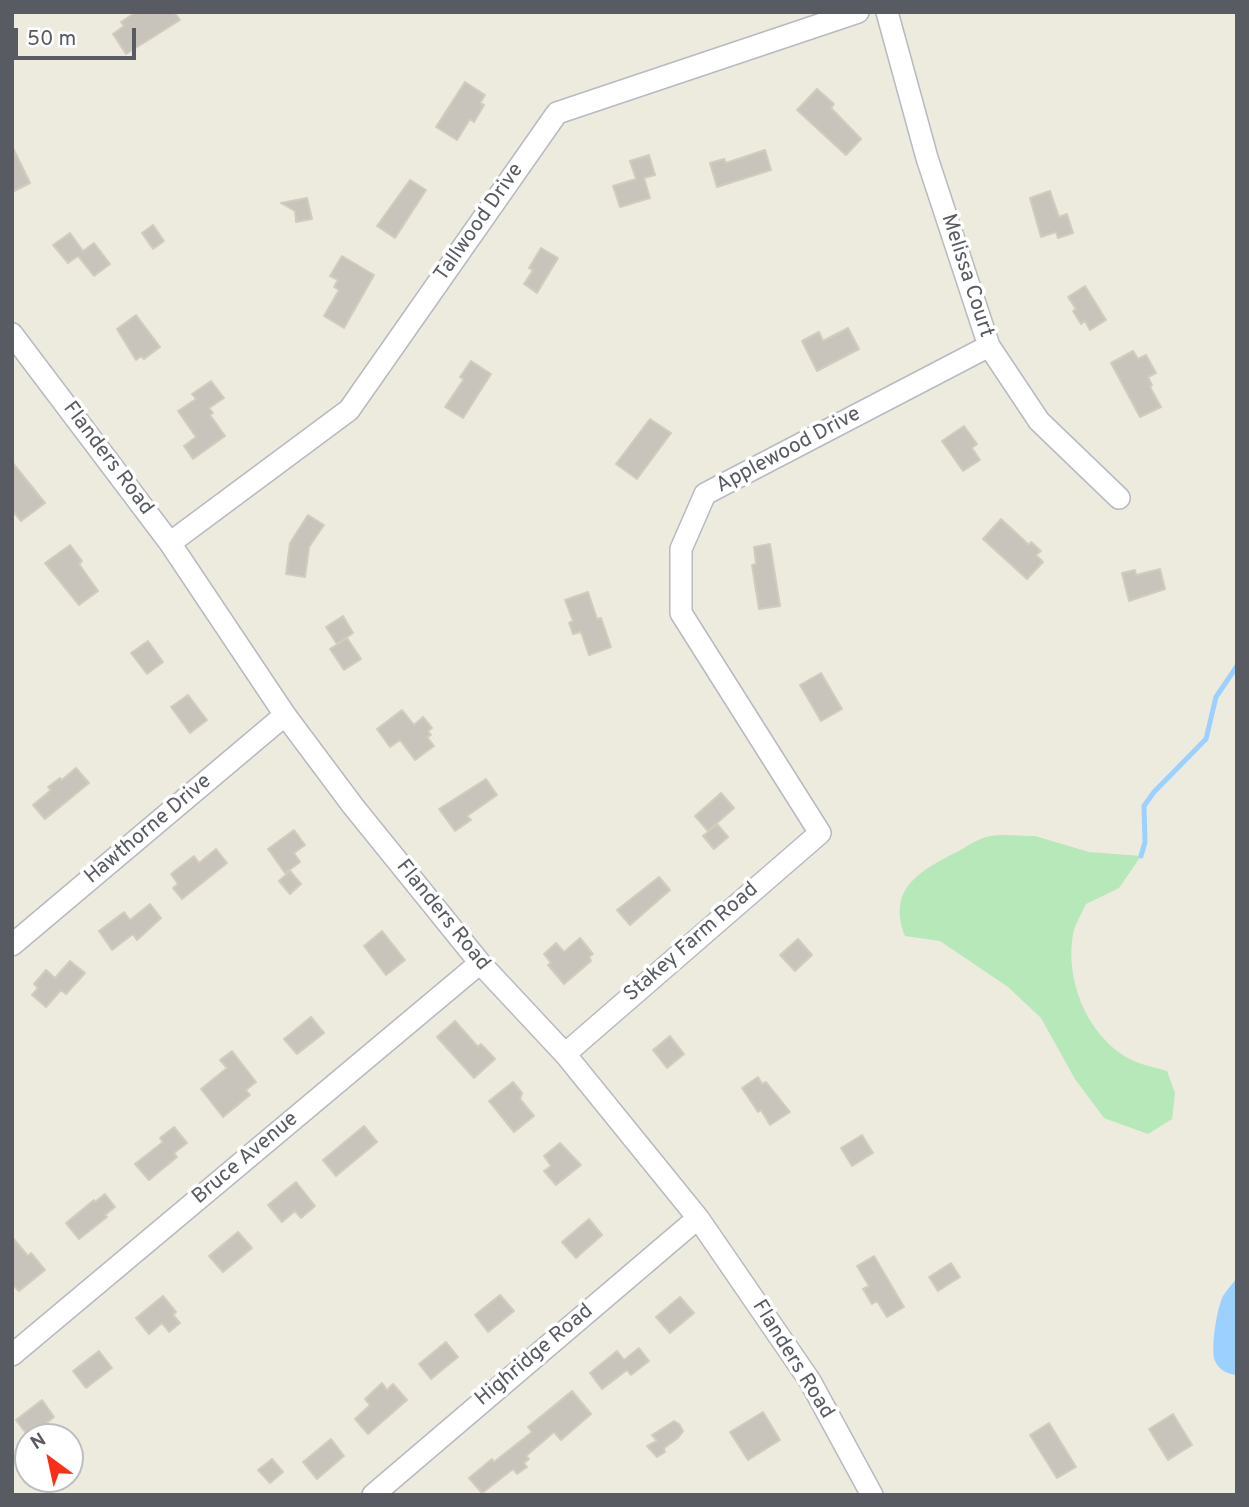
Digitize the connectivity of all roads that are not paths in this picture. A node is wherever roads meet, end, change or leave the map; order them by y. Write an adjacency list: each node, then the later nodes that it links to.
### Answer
1 (858, 12): 6 (street, Tallwood Drive)
2 (887, 12): 4 (street, Melissa Court)
3 (12, 334): 6 (street, Flanders Road)
4 (989, 346): 5 (street, Melissa Court); 8 (street, Applewood Drive)
5 (1119, 498)
6 (170, 544): 7 (street, Flanders Road)
7 (285, 715): 9 (street, Hawthorne Drive); 10 (street, Flanders Road)
8 (820, 833): 11 (street, Stakey Farm Road)
9 (12, 945)
10 (480, 963): 11 (street, Flanders Road); 13 (street, Bruce Avenue)
11 (565, 1054): 12 (street, Flanders Road)
12 (698, 1218): 14 (street, Highridge Road); 15 (street, Flanders Road)
13 (12, 1355)
14 (373, 1495)
15 (872, 1495)

